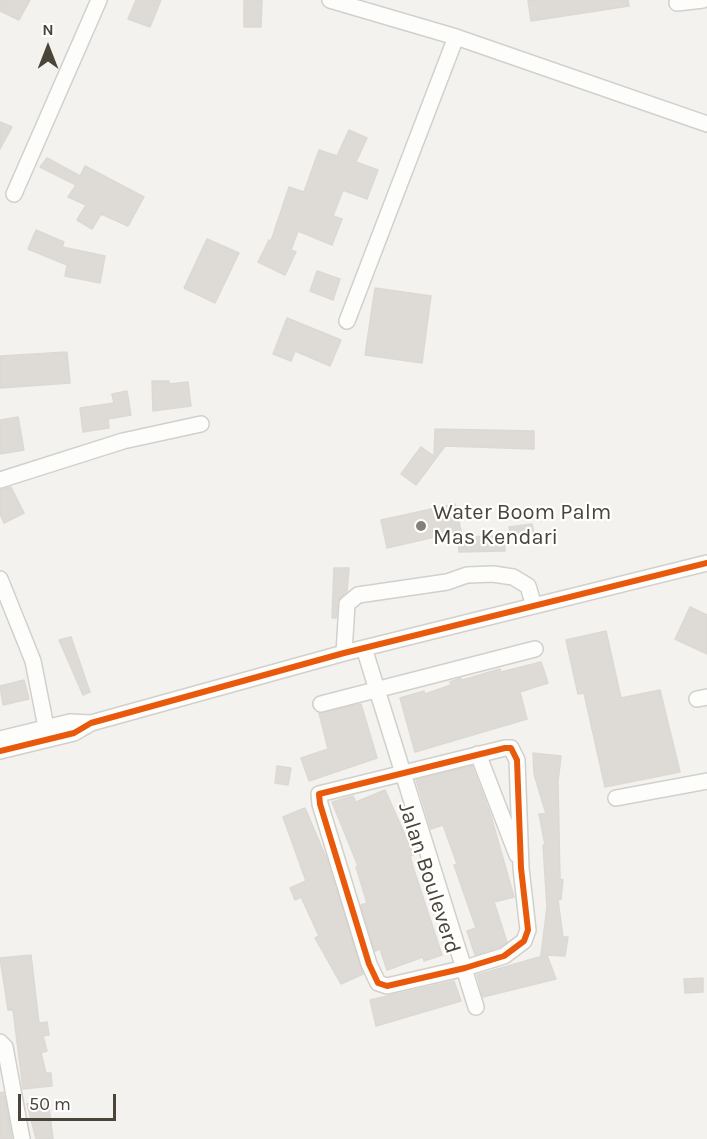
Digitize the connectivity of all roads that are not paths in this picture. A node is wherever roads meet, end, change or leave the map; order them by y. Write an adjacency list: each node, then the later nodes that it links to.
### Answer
1 (99, 0): 7 (street)
2 (704, 0): 4 (street)
3 (337, 1): 5 (street)
4 (677, 3)
5 (456, 37): 6 (street); 8 (street)
6 (707, 124)
7 (14, 194)
8 (347, 321)
9 (201, 424): 10 (street)
10 (0, 480)
11 (707, 563): 13 (street)
12 (0, 579): 19 (street)
13 (534, 606): 15 (street); 15 (street, Jalan Bouleverd)
14 (535, 649): 16 (street)
15 (355, 650): 16 (street, Jalan Bouleverd); 18 (street)
16 (374, 690): 17 (street); 23 (street, Jalan Bouleverd)
17 (321, 704)
18 (91, 723): 19 (street); 21 (street)
19 (46, 727): 20 (street)
20 (0, 739)
21 (0, 751)
22 (478, 754): 23 (street); 26 (street); 26 (street)
23 (399, 773): 27 (street, Jalan Bouleverd); 27 (street)
24 (707, 781): 25 (street)
25 (616, 798)
26 (521, 868): 27 (street)
27 (461, 969): 28 (street, Jalan Bouleverd)
28 (476, 1007)
29 (0, 1042): 30 (street)
30 (8, 1103): 31 (street)
31 (22, 1139)

